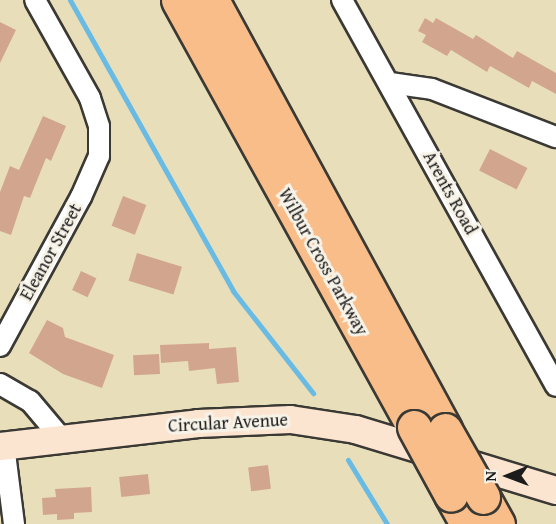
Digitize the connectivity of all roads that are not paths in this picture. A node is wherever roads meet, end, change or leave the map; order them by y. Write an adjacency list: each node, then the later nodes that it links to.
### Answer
1 (35, 0): 7 (street, Eleanor Street)
2 (178, 0): 10 (highway, Wilbur Cross Parkway)
3 (212, 0): 10 (highway, Wilbur Cross Parkway)
4 (342, 0): 5 (street, Arents Road)
5 (390, 83): 6 (street); 9 (street, Arents Road)
6 (556, 137)
7 (0, 346)
8 (0, 384): 11 (street)
9 (556, 386)
10 (430, 428): 14 (highway, Wilbur Cross Parkway, bridge)
11 (62, 439): 12 (main road, Circular Avenue); 13 (main road, Circular Avenue)
12 (2, 446): 15 (street)
13 (556, 490)
14 (475, 510)
15 (14, 524)

